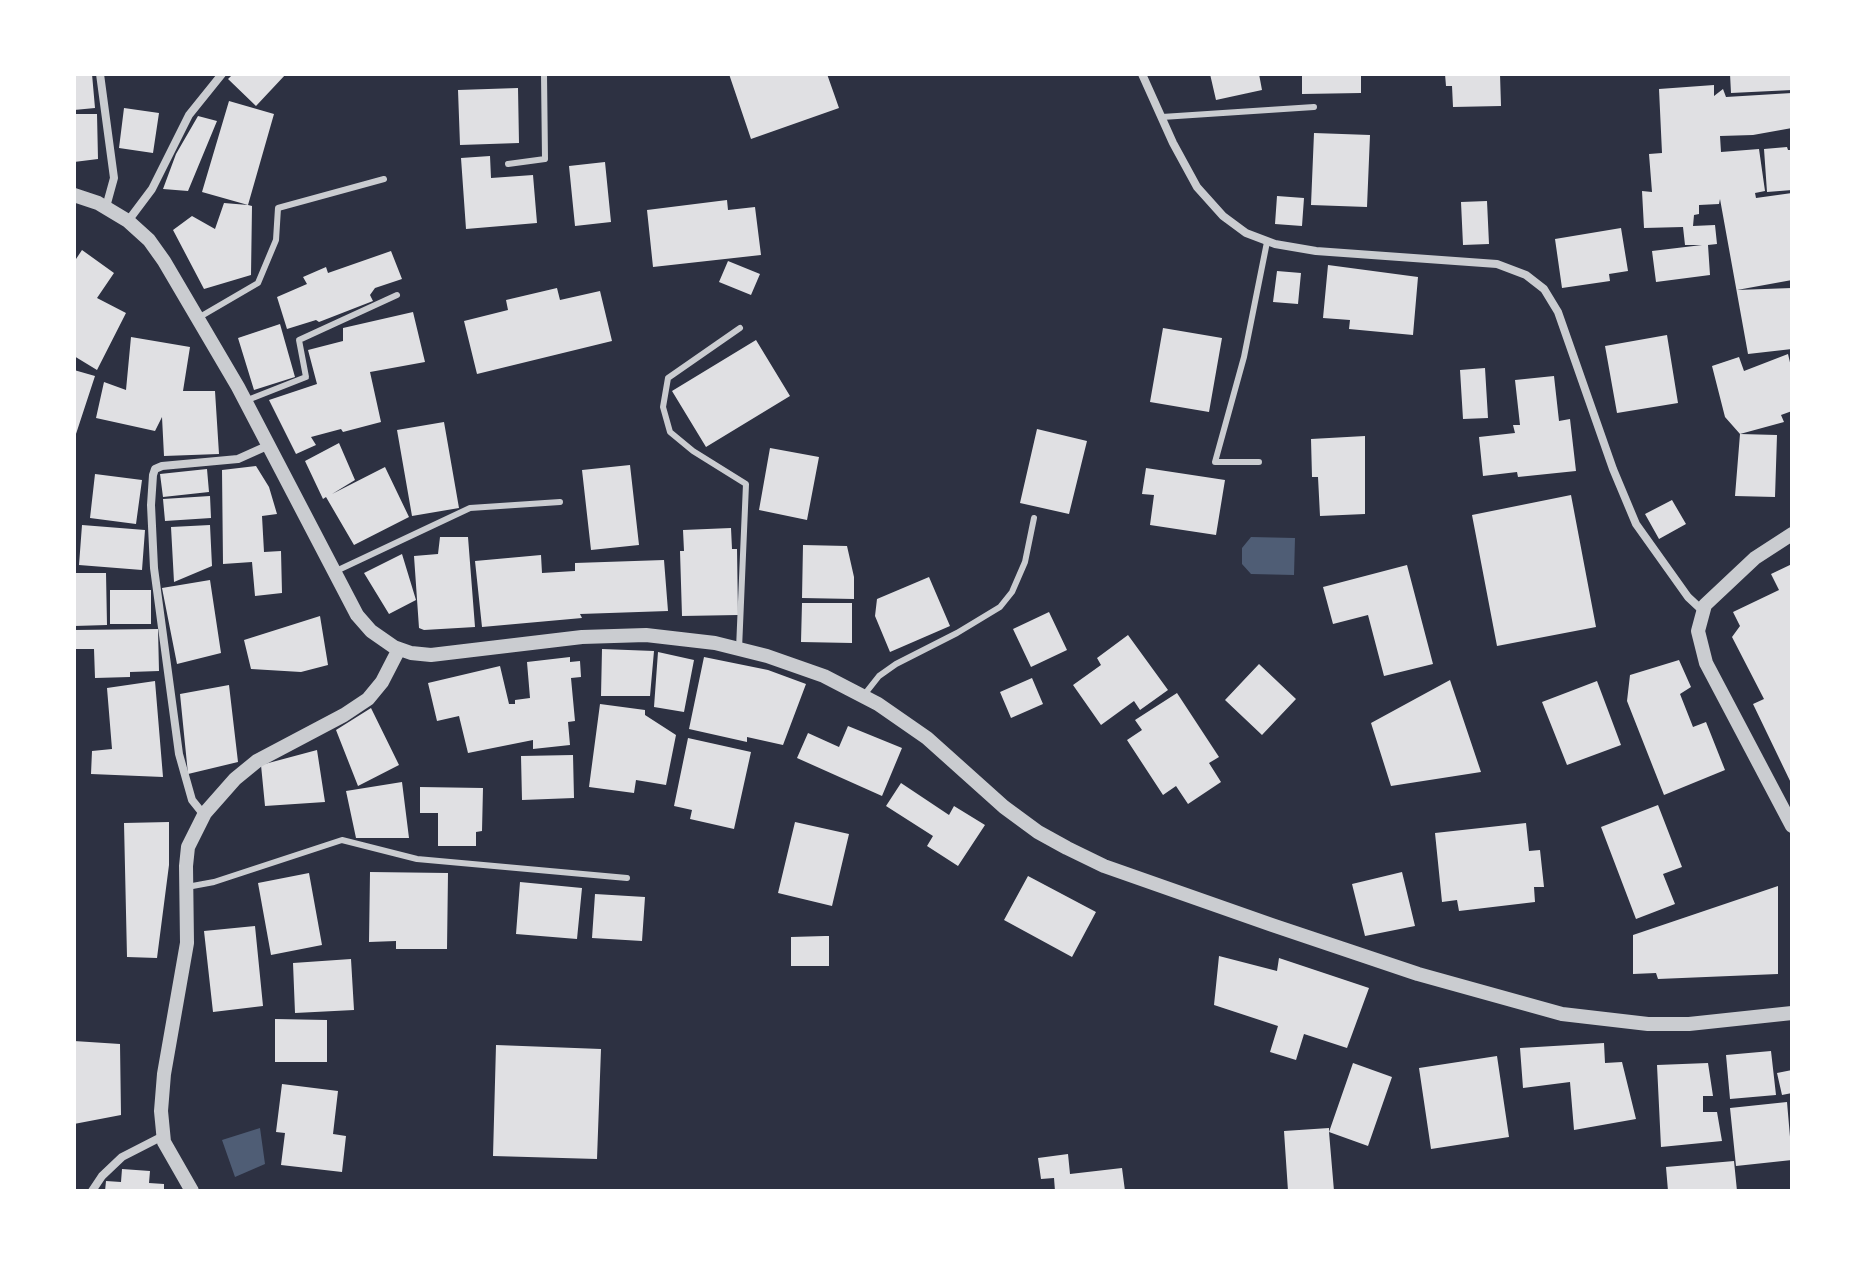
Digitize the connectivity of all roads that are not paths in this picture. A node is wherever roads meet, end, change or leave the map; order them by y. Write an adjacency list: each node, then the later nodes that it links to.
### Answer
1 (100, 74): 10 (street)
2 (222, 74): 11 (street)
3 (544, 74): 7 (lane)
4 (1142, 74): 6 (street)
5 (1314, 107): 6 (lane)
6 (1162, 117): 12 (street)
7 (508, 164)
8 (384, 179): 14 (lane)
9 (74, 195): 10 (street)
10 (106, 207): 11 (street)
11 (128, 221): 14 (street)
12 (1267, 242): 18 (lane); 23 (street)
13 (397, 295): 16 (lane)
14 (198, 318): 16 (street)
15 (740, 328): 25 (lane)
16 (245, 401): 17 (street)
17 (267, 446): 22 (street); 27 (street)
18 (1259, 462)
19 (560, 502): 22 (lane)
20 (1034, 518): 26 (lane)
21 (1792, 534): 23 (street)
22 (334, 572): 24 (street)
23 (1703, 611): 28 (street)
24 (399, 649): 25 (street); 27 (street)
25 (739, 649): 26 (street)
26 (864, 695): 31 (street)
27 (204, 815): 30 (street)
28 (1792, 826)
29 (627, 878): 30 (lane)
30 (187, 887): 32 (street)
31 (1792, 1013)
32 (163, 1136): 33 (street); 34 (street)
33 (92, 1191)
34 (192, 1191)

